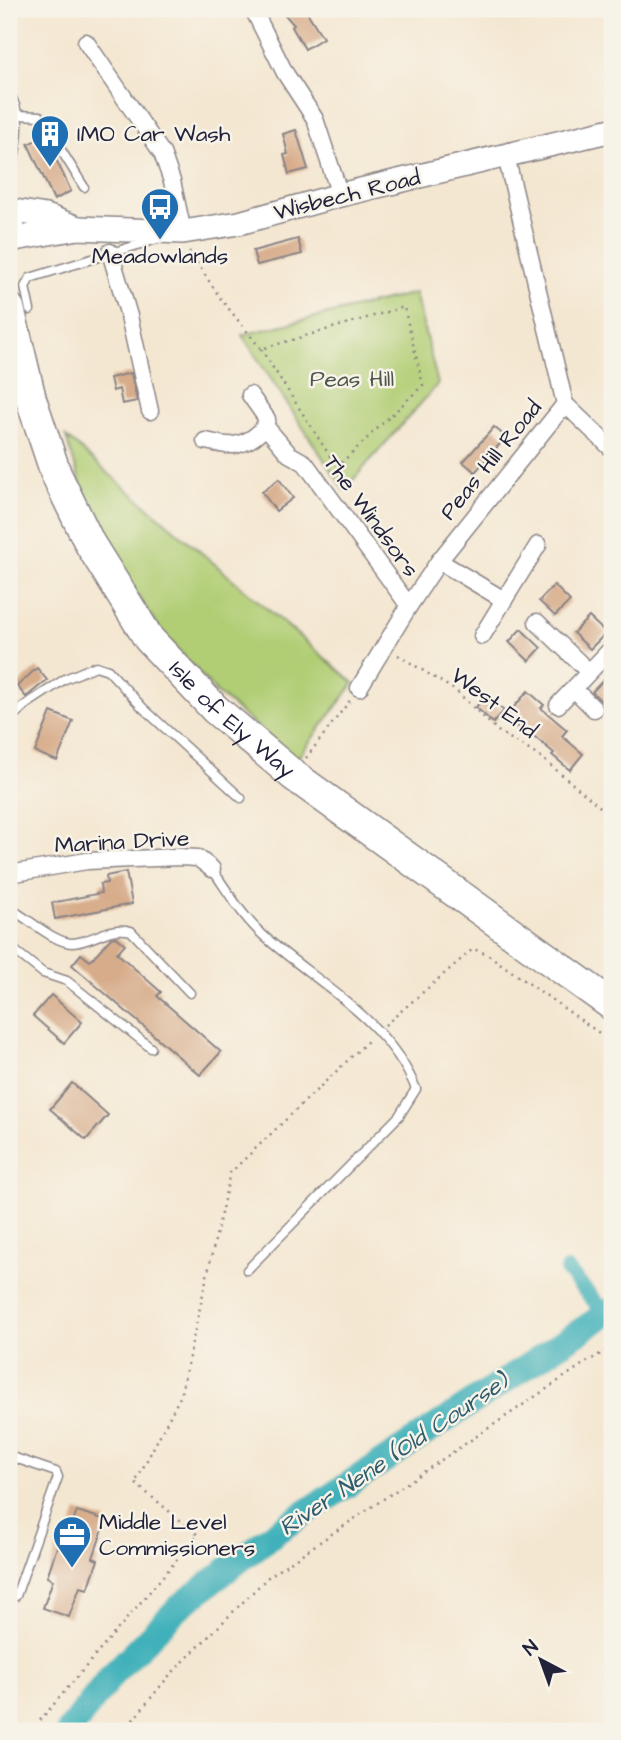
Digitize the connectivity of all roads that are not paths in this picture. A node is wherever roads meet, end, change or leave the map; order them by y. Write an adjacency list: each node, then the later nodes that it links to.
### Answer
1 (253, 9): 9 (street)
2 (86, 42): 12 (street)
3 (9, 93): 4 (lane)
4 (18, 115): 7 (lane); 8 (lane)
5 (612, 130): 6 (main road, Wisbech Road)
6 (506, 156): 9 (main road, Wisbech Road); 18 (street, Peas Hill Road)
7 (9, 177)
8 (84, 187)
9 (340, 195): 12 (main road, Wisbech Road)
10 (9, 212): 11 (main road, Wisbech Road); 13 (highway)
11 (78, 228): 12 (main road, Wisbech Road); 14 (main road, Wisbech Road)
12 (183, 232): 15 (lane)
13 (9, 234)
14 (9, 240)
15 (110, 252): 16 (lane); 19 (street)
16 (20, 309): 42 (highway, Isle of Ely Way)
17 (250, 396): 20 (street, The Windsors)
18 (565, 404): 22 (street); 24 (street, Peas Hill Road)
19 (150, 411)
20 (266, 427): 21 (street); 26 (street, The Windsors)
21 (205, 441)
22 (612, 449)
23 (538, 545): 25 (street)
24 (439, 561): 25 (street); 26 (street, Peas Hill Road)
25 (503, 600): 28 (street)
26 (409, 606): 31 (street, Peas Hill Road)
27 (537, 622): 30 (street)
28 (482, 636)
29 (612, 648): 30 (street)
30 (589, 672): 32 (street)
31 (359, 688)
32 (573, 689): 33 (street); 34 (street)
33 (558, 705)
34 (594, 709)
35 (9, 720): 36 (lane)
36 (241, 798)
37 (212, 869): 38 (street, Marina Drive); 44 (lane, Marina Drive)
38 (9, 874)
39 (9, 908): 41 (lane)
40 (9, 946): 43 (lane)
41 (190, 993)
42 (612, 1005)
43 (151, 1048)
44 (247, 1270)
45 (9, 1456): 46 (lane)
46 (16, 1596)

